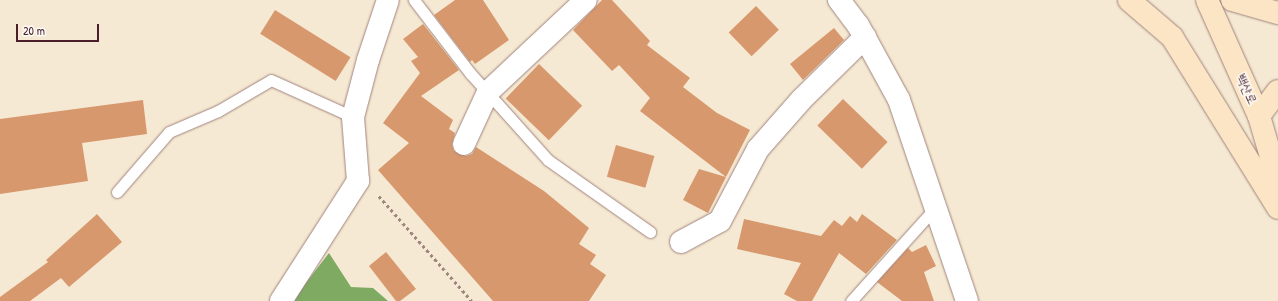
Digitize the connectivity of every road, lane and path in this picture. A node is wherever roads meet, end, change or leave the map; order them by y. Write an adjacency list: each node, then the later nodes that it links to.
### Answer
1 (388, 0): 13 (street)
2 (414, 0): 11 (lane)
3 (586, 0): 11 (street)
4 (839, 0): 9 (street)
5 (1128, 0): 19 (main road)
6 (1207, 0): 12 (main road, 백산로)
7 (1232, 0): 8 (main road)
8 (1278, 13)
9 (865, 37): 18 (street); 21 (street)
10 (1278, 91): 12 (main road)
11 (488, 92): 14 (street); 20 (lane)
12 (1259, 116): 16 (main road, 백산로)
13 (354, 117): 15 (street); 17 (lane)
14 (464, 144)
15 (358, 171): 22 (street); 23 (path)
16 (1278, 182)
17 (117, 192)
18 (935, 208): 24 (lane); 25 (street)
19 (1278, 208)
20 (650, 232)
21 (681, 242)
22 (281, 301)
23 (472, 301)
24 (851, 301)
25 (966, 301)

